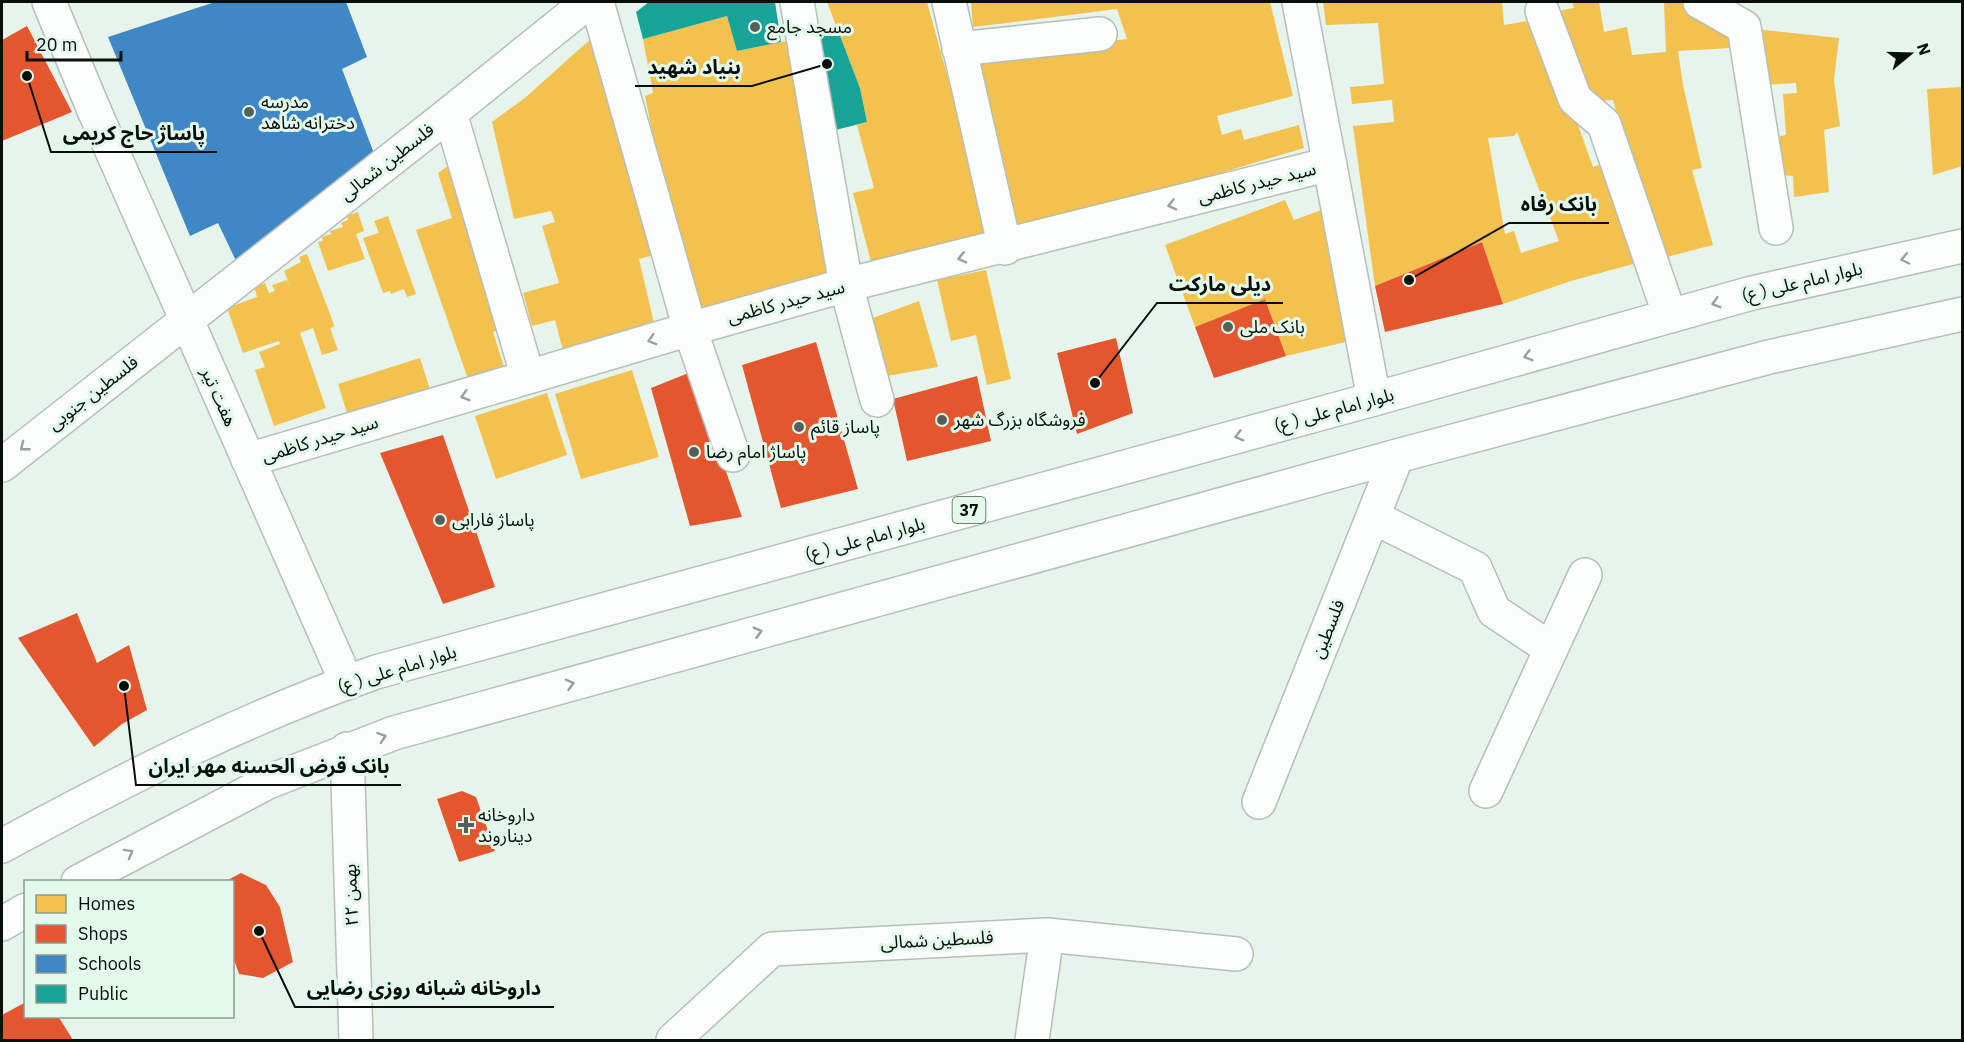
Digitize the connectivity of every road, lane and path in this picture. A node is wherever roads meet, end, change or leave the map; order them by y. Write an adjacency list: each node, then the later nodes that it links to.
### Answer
1 (49, 2): 19 (street, هفت تیر)
2 (588, 2): 11 (street, فلسطین شمالی)
3 (597, 2): 20 (street)
4 (797, 2): 16 (street)
5 (949, 2): 10 (street)
6 (1299, 2): 12 (street)
7 (1700, 2): 13 (street)
8 (1542, 11): 18 (street)
9 (1100, 34): 10 (street)
10 (959, 49): 15 (street)
11 (450, 113): 19 (street, فلسطین شمالی); 21 (street)
12 (1330, 164): 15 (street, سید حیدر کاظمی, one-way to 15); 22 (street)
13 (1776, 228)
14 (1962, 246): 18 (street, بلوار امام علی ( ع) / 37, one-way to 18)
15 (1005, 248): 16 (street, سید حیدر کاظمی, one-way to 16)
16 (846, 285): 20 (street, سید حیدر کاظمی); 23 (street)
17 (1962, 314): 25 (street)
18 (1670, 316): 22 (street, بلوار امام علی ( ع) / 37, one-way to 22)
19 (185, 320): 26 (street, هفت تیر); 27 (street, فلسطین جنوبی, one-way to 27)
20 (690, 329): 21 (street, سید حیدر کاظمی, one-way to 21); 24 (street)
21 (528, 377): 26 (street, سید حیدر کاظمی, one-way to 26)
22 (1374, 399): 31 (street, بلوار امام علی ( ع) / 37, one-way to 31)
23 (877, 400)
24 (733, 455)
25 (1397, 456): 28 (street, فلسطین); 32 (street, one-way to 25)
26 (248, 460): 31 (street, هفت تیر)
27 (2, 465)
28 (1372, 517): 30 (street); 34 (street, فلسطین)
29 (1585, 575): 30 (street)
30 (1551, 649): 33 (street)
31 (346, 683): 35 (street, بلوار امام علی ( ع) / 37)
32 (347, 749): 36 (street, one-way to 32); 41 (street, ۲۲ بهمن)
33 (1486, 791)
34 (1259, 802)
35 (2, 846)
36 (82, 880)
37 (24, 911): 38 (street)
38 (2, 924)
39 (1047, 935): 40 (street, فلسطین شمالی); 42 (street, فلسطین شمالی); 43 (street)
40 (1236, 954)
41 (356, 1041)
42 (673, 1041)
43 (1032, 1041)

